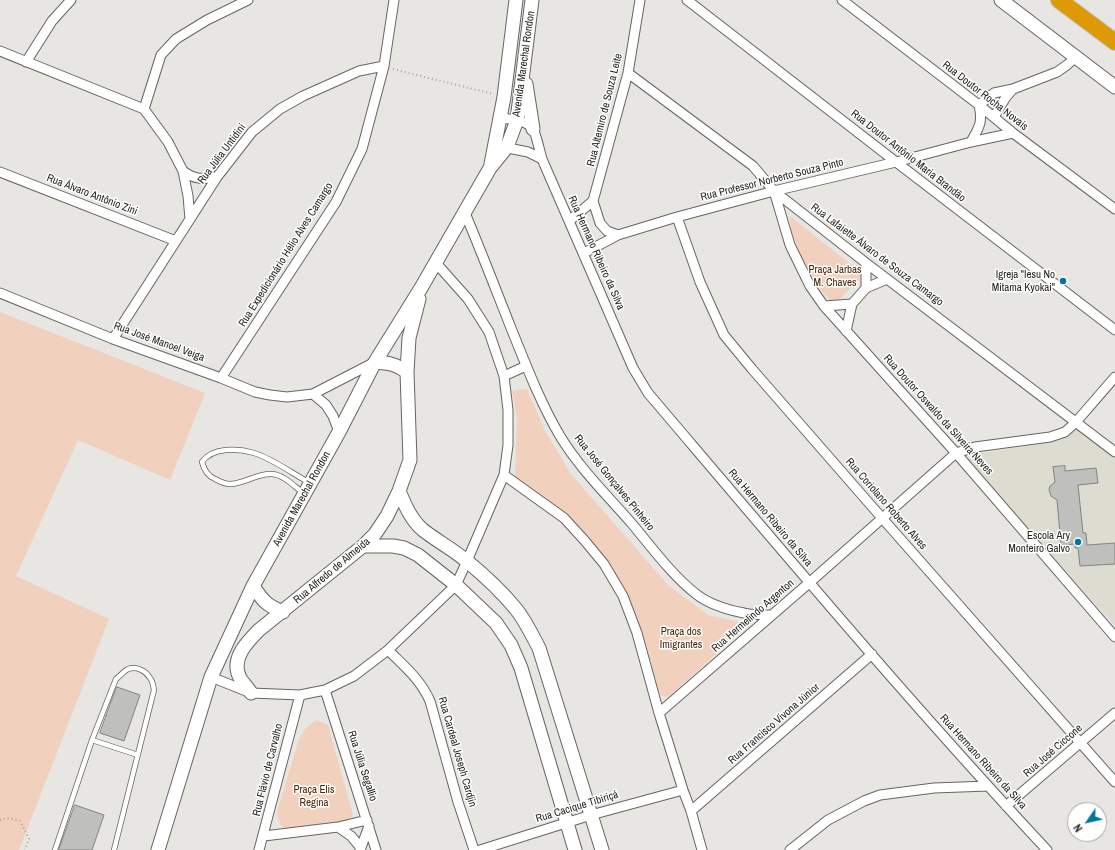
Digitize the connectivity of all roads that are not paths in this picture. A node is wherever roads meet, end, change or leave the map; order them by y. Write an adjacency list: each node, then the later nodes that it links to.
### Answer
1 (71, 0): 16 (street)
2 (248, 0): 23 (street)
3 (394, 0): 17 (street, Rua Expedicionário Hélio Alves Camargo)
4 (516, 0): 11 (street, Avenida Marechal Rondon)
5 (532, 0): 12 (street, Avenida Marechal Rondon)
6 (640, 0): 19 (street, Rua Altemiro de Souza Leite)
7 (687, 0): 32 (street, Rua Doutor Antônio Maria Brandão)
8 (842, 0): 22 (street, Rua Doutor Rocha Novais)
9 (1001, 0): 15 (street)
10 (1059, 0): 13 (highway)
11 (514, 23): 12 (street); 25 (street, Avenida Marechal Rondon)
12 (530, 24): 18 (street, Avenida Marechal Rondon)
13 (1115, 42)
14 (0, 51): 16 (street)
15 (1076, 56): 20 (street); 21 (street)
16 (26, 62): 23 (street)
17 (384, 66): 35 (street, Rua Júlia Untidini); 62 (street, Rua Expedicionário Hélio Alves Camargo)
18 (524, 69): 26 (street, Avenida Marechal Rondon); 27 (street)
19 (628, 73): 36 (street, Rua Lafaiette Álvaro de Souza Camargo); 37 (street, Rua Altemiro de Souza Leite)
20 (1115, 86)
21 (1013, 89): 22 (street); 24 (street)
22 (979, 105): 24 (street, Rua Doutor Rocha Novais); 29 (street)
23 (144, 109): 33 (street)
24 (994, 117): 28 (street, Rua Doutor Rocha Novais)
25 (501, 118): 26 (street); 30 (street, Avenida Marechal Rondon)
26 (517, 120): 27 (street); 30 (street, Avenida Marechal Rondon)
27 (533, 129): 31 (street, Rua Hermano Ribeiro da Silva)
28 (1013, 133): 29 (street, Rua Professor Norberto Souza Pinto); 38 (street, Rua Doutor Rocha Novais)
29 (971, 142): 32 (street, Rua Professor Norberto Souza Pinto)
30 (501, 147): 31 (street); 39 (street, Avenida Marechal Rondon)
31 (542, 159): 42 (street, Rua Hermano Ribeiro da Silva)
32 (896, 162): 36 (street, Rua Professor Norberto Souza Pinto); 54 (street, Rua Doutor Antônio Maria Brandão)
33 (182, 171): 35 (street); 41 (street)
34 (0, 172): 44 (street, Rua Álvaro Antônio Zini)
35 (217, 177): 41 (street, Rua Júlia Untidini)
36 (774, 191): 40 (street, Rua Professor Norberto Souza Pinto); 47 (street, Rua Lafaiette Álvaro de Souza Camargo); 53 (street, Rua Doutor Oswaldo da Silveira Neves)
37 (593, 201): 42 (street); 43 (street)
38 (1115, 209)
39 (465, 213): 46 (street, Avenida Marechal Rondon); 58 (street, Rua José Gonçalves Pinheiro)
40 (677, 217): 43 (street, Rua Professor Norberto Souza Pinto); 71 (street, Rua Coriolano Roberto Alves)
41 (190, 219): 44 (street, Rua Júlia Untidini)
42 (569, 222): 45 (street, Rua Hermano Ribeiro da Silva)
43 (618, 235): 45 (street, Rua Professor Norberto Souza Pinto)
44 (176, 240): 56 (street, Rua Júlia Untidini)
45 (584, 253): 74 (street, Rua Hermano Ribeiro da Silva)
46 (436, 263): 49 (street, Avenida Marechal Rondon); 60 (street)
47 (866, 263): 48 (street, Rua Lafaiette Álvaro de Souza Camargo); 50 (street)
48 (887, 279): 50 (street); 64 (street, Rua Lafaiette Álvaro de Souza Camargo)
49 (421, 288): 57 (street, Avenida Marechal Rondon); 59 (street, Rua Alfredo de Almeida)
50 (866, 288): 52 (street)
51 (0, 293): 56 (street, Rua José Manoel Veiga)
52 (852, 304): 53 (street); 55 (street)
53 (824, 306): 55 (street, Rua Doutor Oswaldo da Silveira Neves)
54 (1115, 330)
55 (846, 331): 67 (street, Rua Doutor Oswaldo da Silveira Neves)
56 (113, 339): 62 (street, Rua José Manoel Veiga)
57 (375, 362): 59 (street); 63 (street, Rua José Manoel Veiga); 65 (street, Avenida Marechal Rondon)
58 (526, 366): 60 (street); 78 (street, Rua José Gonçalves Pinheiro)
59 (407, 372): 70 (street, Rua Alfredo de Almeida)
60 (504, 376): 68 (street)
61 (1115, 377): 64 (street, Rua Hermelindo Argenton)
62 (221, 378): 63 (street, Rua José Manoel Veiga)
63 (313, 394): 65 (street)
64 (1076, 422): 66 (street, Rua Lafaiette Álvaro de Souza Camargo); 67 (street, Rua Hermelindo Argenton)
65 (340, 432): 69 (street, Avenida Marechal Rondon)
66 (1115, 452)
67 (956, 453): 71 (street, Rua Hermelindo Argenton); 79 (street, Rua Doutor Oswaldo da Silveira Neves)
68 (504, 475): 73 (street); 86 (street)
69 (308, 489): 69 (lane); 76 (street, Avenida Marechal Rondon)
70 (399, 491): 72 (street, Rua Alfredo de Almeida); 73 (street)
71 (882, 518): 74 (street, Rua Hermelindo Argenton); 89 (street, Rua Coriolano Roberto Alves)
72 (363, 546): 75 (street); 77 (street, Rua Alfredo de Almeida)
73 (467, 561): 75 (street); 96 (street)
74 (809, 583): 78 (street, Rua Hermelindo Argenton); 81 (street, Rua Hermano Ribeiro da Silva)
75 (456, 585): 80 (street); 97 (street)
76 (253, 586): 77 (street); 82 (street, Avenida Marechal Rondon)
77 (283, 612): 84 (street, Rua Alfredo de Almeida)
78 (771, 615): 86 (street, Rua Hermelindo Argenton)
79 (1115, 637)
80 (388, 650): 83 (street); 107 (street, Rua Cardeal Joseph Cardjin)
81 (872, 654): 92 (street, Rua Hermano Ribeiro da Silva); 95 (street, Rua Francisco Vivona Júnior)
82 (214, 672): 84 (street); 104 (street, Avenida Marechal Rondon)
83 (325, 690): 85 (street); 98 (street, Rua Júlia Segallio)
84 (252, 693): 85 (street)
85 (300, 695): 100 (street, Rua Flávio de Carvalho)
86 (659, 713): 93 (street)
87 (1115, 713): 89 (street, Rua José Ciccone)
88 (92, 740): 90 (lane); 90 (lane); 102 (lane)
89 (1081, 742): 91 (street, Rua Coriolano Roberto Alves); 94 (street, Rua José Ciccone)
90 (138, 755): 103 (lane)
91 (1115, 782)
92 (988, 786): 94 (street, Rua Hermano Ribeiro da Silva); 112 (street)
93 (683, 790): 95 (street); 96 (street, Rua Cacique Tibiriçá)
94 (1006, 806): 113 (street, Rua Hermano Ribeiro da Silva)
95 (691, 811): 111 (street)
96 (591, 815): 97 (street, Rua Cacique Tibiriçá); 110 (street)
97 (567, 822): 108 (street, Rua Cacique Tibiriçá); 109 (street)
98 (368, 823): 99 (street); 101 (street); 106 (street, Rua Júlia Segallio)
99 (338, 827): 100 (street); 101 (street)
100 (264, 836): 105 (street, Rua Flávio de Carvalho)
101 (361, 849)
102 (55, 850)
103 (114, 850)
104 (158, 850)
105 (259, 850)
106 (376, 850)
107 (474, 850)
108 (480, 850)
109 (575, 850)
110 (602, 850)
111 (702, 850)
112 (790, 850)
113 (1047, 850)

